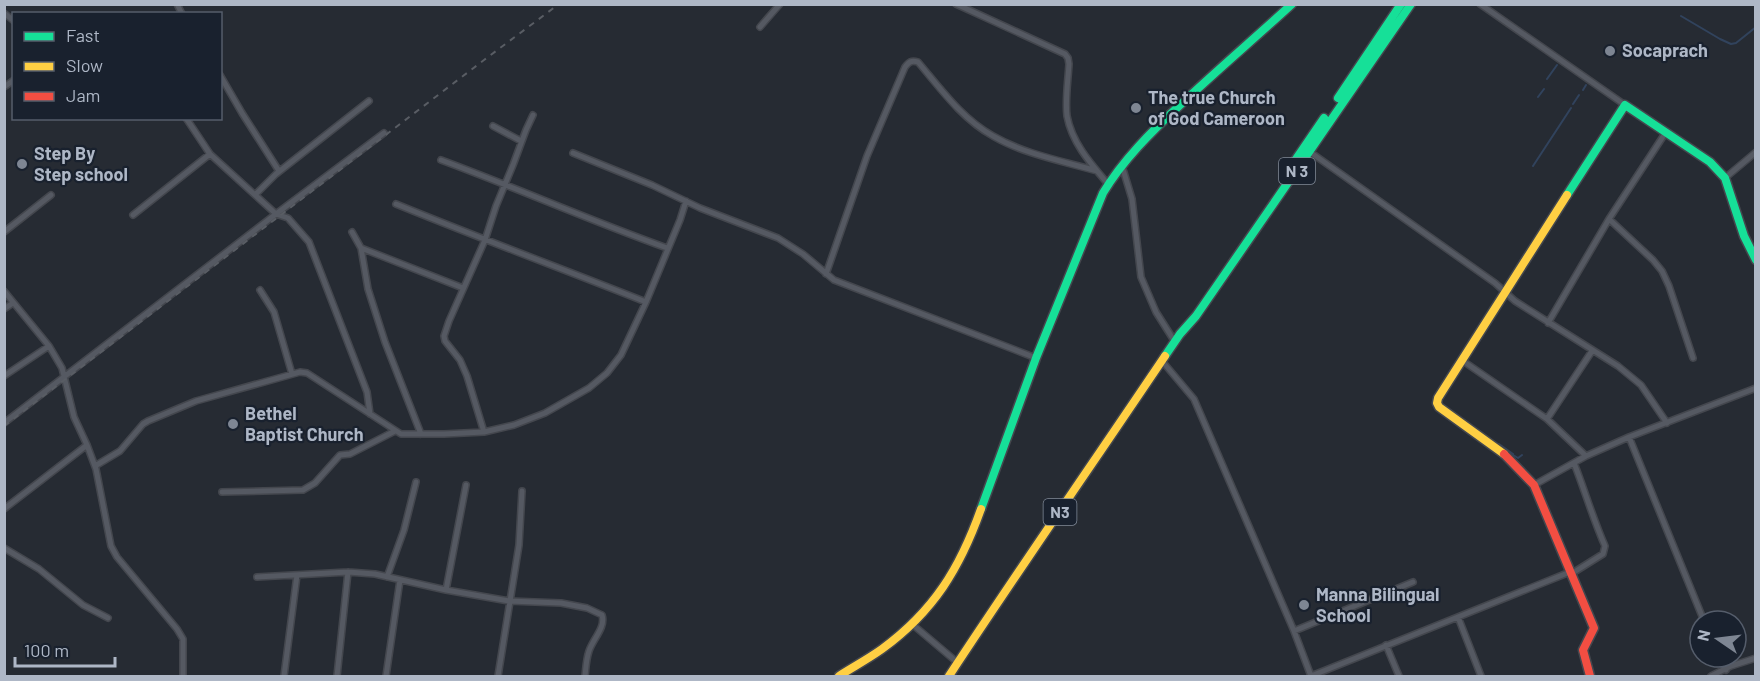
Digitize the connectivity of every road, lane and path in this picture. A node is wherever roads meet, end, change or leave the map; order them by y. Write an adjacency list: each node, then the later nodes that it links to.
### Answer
1 (780, 4): 7 (street)
2 (956, 4): 25 (street)
3 (1292, 4): 23 (main road)
4 (1401, 4): 9 (main road, N 3)
5 (1411, 4): 9 (main road, N 3)
6 (1480, 4): 11 (street)
7 (760, 27)
8 (222, 78): 24 (street)
9 (1341, 100): 20 (main road, N 3); 51 (main road, N 3)
10 (369, 101): 24 (street)
11 (1625, 105): 15 (main road); 46 (main road)
12 (533, 115): 17 (street)
13 (187, 120): 21 (street)
14 (493, 126): 17 (street)
15 (1666, 132): 26 (main road); 35 (street)
16 (384, 133): 33 (street)
17 (521, 141): 27 (street)
18 (1755, 152): 26 (street)
19 (573, 153): 31 (street)
20 (1310, 153): 46 (street); 51 (main road, N 3)
21 (210, 154): 30 (street); 34 (street)
22 (441, 160): 27 (street)
23 (1122, 166): 28 (main road); 51 (street)
24 (279, 171): 30 (street)
25 (1097, 171): 28 (street); 42 (street)
26 (1725, 178): 41 (main road)
27 (506, 184): 38 (street); 40 (street)
28 (1108, 184): 54 (main road)
29 (51, 195): 36 (street)
30 (255, 195): 33 (street)
31 (686, 201): 40 (street); 42 (street)
32 (396, 204): 38 (street)
33 (276, 214): 60 (street); 62 (street)
34 (133, 215)
35 (1609, 219): 50 (street); 55 (street)
36 (4, 232)
37 (352, 232): 39 (street)
38 (485, 240): 43 (street); 47 (street)
39 (362, 248): 43 (street); 68 (street)
40 (667, 248): 47 (street)
41 (1755, 260)
42 (826, 274): 54 (street)
43 (463, 288): 67 (street)
44 (260, 290): 58 (street)
45 (4, 291): 48 (street)
46 (1505, 292): 50 (street); 57 (main road)
47 (646, 302): 67 (street)
48 (13, 303): 49 (street); 52 (street)
49 (4, 309)
50 (1548, 323): 53 (street)
51 (1177, 338): 56 (main road, N 3)
52 (49, 346): 59 (street); 60 (street)
53 (1592, 351): 63 (street); 65 (street)
54 (1036, 358): 93 (main road)
55 (1693, 358)
56 (1162, 361): 94 (street); 97 (main road, N3)
57 (1463, 362): 63 (street); 76 (main road)
58 (292, 374): 62 (street); 73 (street)
59 (4, 375)
60 (63, 377): 64 (street); 70 (street)
61 (1755, 388): 65 (street)
62 (369, 414): 66 (street)
63 (1547, 419): 71 (street)
64 (4, 423)
65 (1667, 423): 69 (street)
66 (395, 431): 68 (street); 78 (street)
67 (484, 432): 68 (street)
68 (421, 435)
69 (1629, 437): 71 (street); 90 (street)
70 (87, 445): 73 (street); 79 (street)
71 (1586, 456): 72 (street)
72 (1574, 463): 76 (street); 82 (street)
73 (95, 466): 99 (street)
74 (416, 482): 85 (street)
75 (466, 485): 88 (street)
76 (1534, 485): 82 (main road)
77 (522, 491): 89 (street)
78 (222, 492)
79 (4, 509)
80 (4, 548): 92 (street)
81 (348, 572): 83 (street); 85 (street); 101 (street)
82 (1570, 573): 91 (street); 110 (main road)
83 (297, 575): 84 (street); 100 (street)
84 (256, 577)
85 (387, 577): 86 (street)
86 (400, 580): 88 (street); 102 (street)
87 (1413, 582): 94 (street)
88 (446, 590): 89 (street)
89 (509, 601): 103 (street); 104 (street)
90 (1699, 609)
91 (1458, 617): 95 (street); 109 (street)
92 (108, 618)
93 (912, 624): 97 (street); 105 (main road)
94 (1294, 631): 107 (street)
95 (1386, 645): 107 (street); 108 (street)
96 (1755, 658): 98 (street)
97 (958, 663): 106 (main road)
98 (1726, 670): 111 (street)
99 (183, 676)
100 (284, 676)
101 (337, 676)
102 (387, 676)
103 (498, 676)
104 (585, 676)
105 (839, 676)
106 (949, 676)
107 (1311, 676)
108 (1399, 676)
109 (1481, 676)
110 (1590, 676)
111 (1711, 676)

